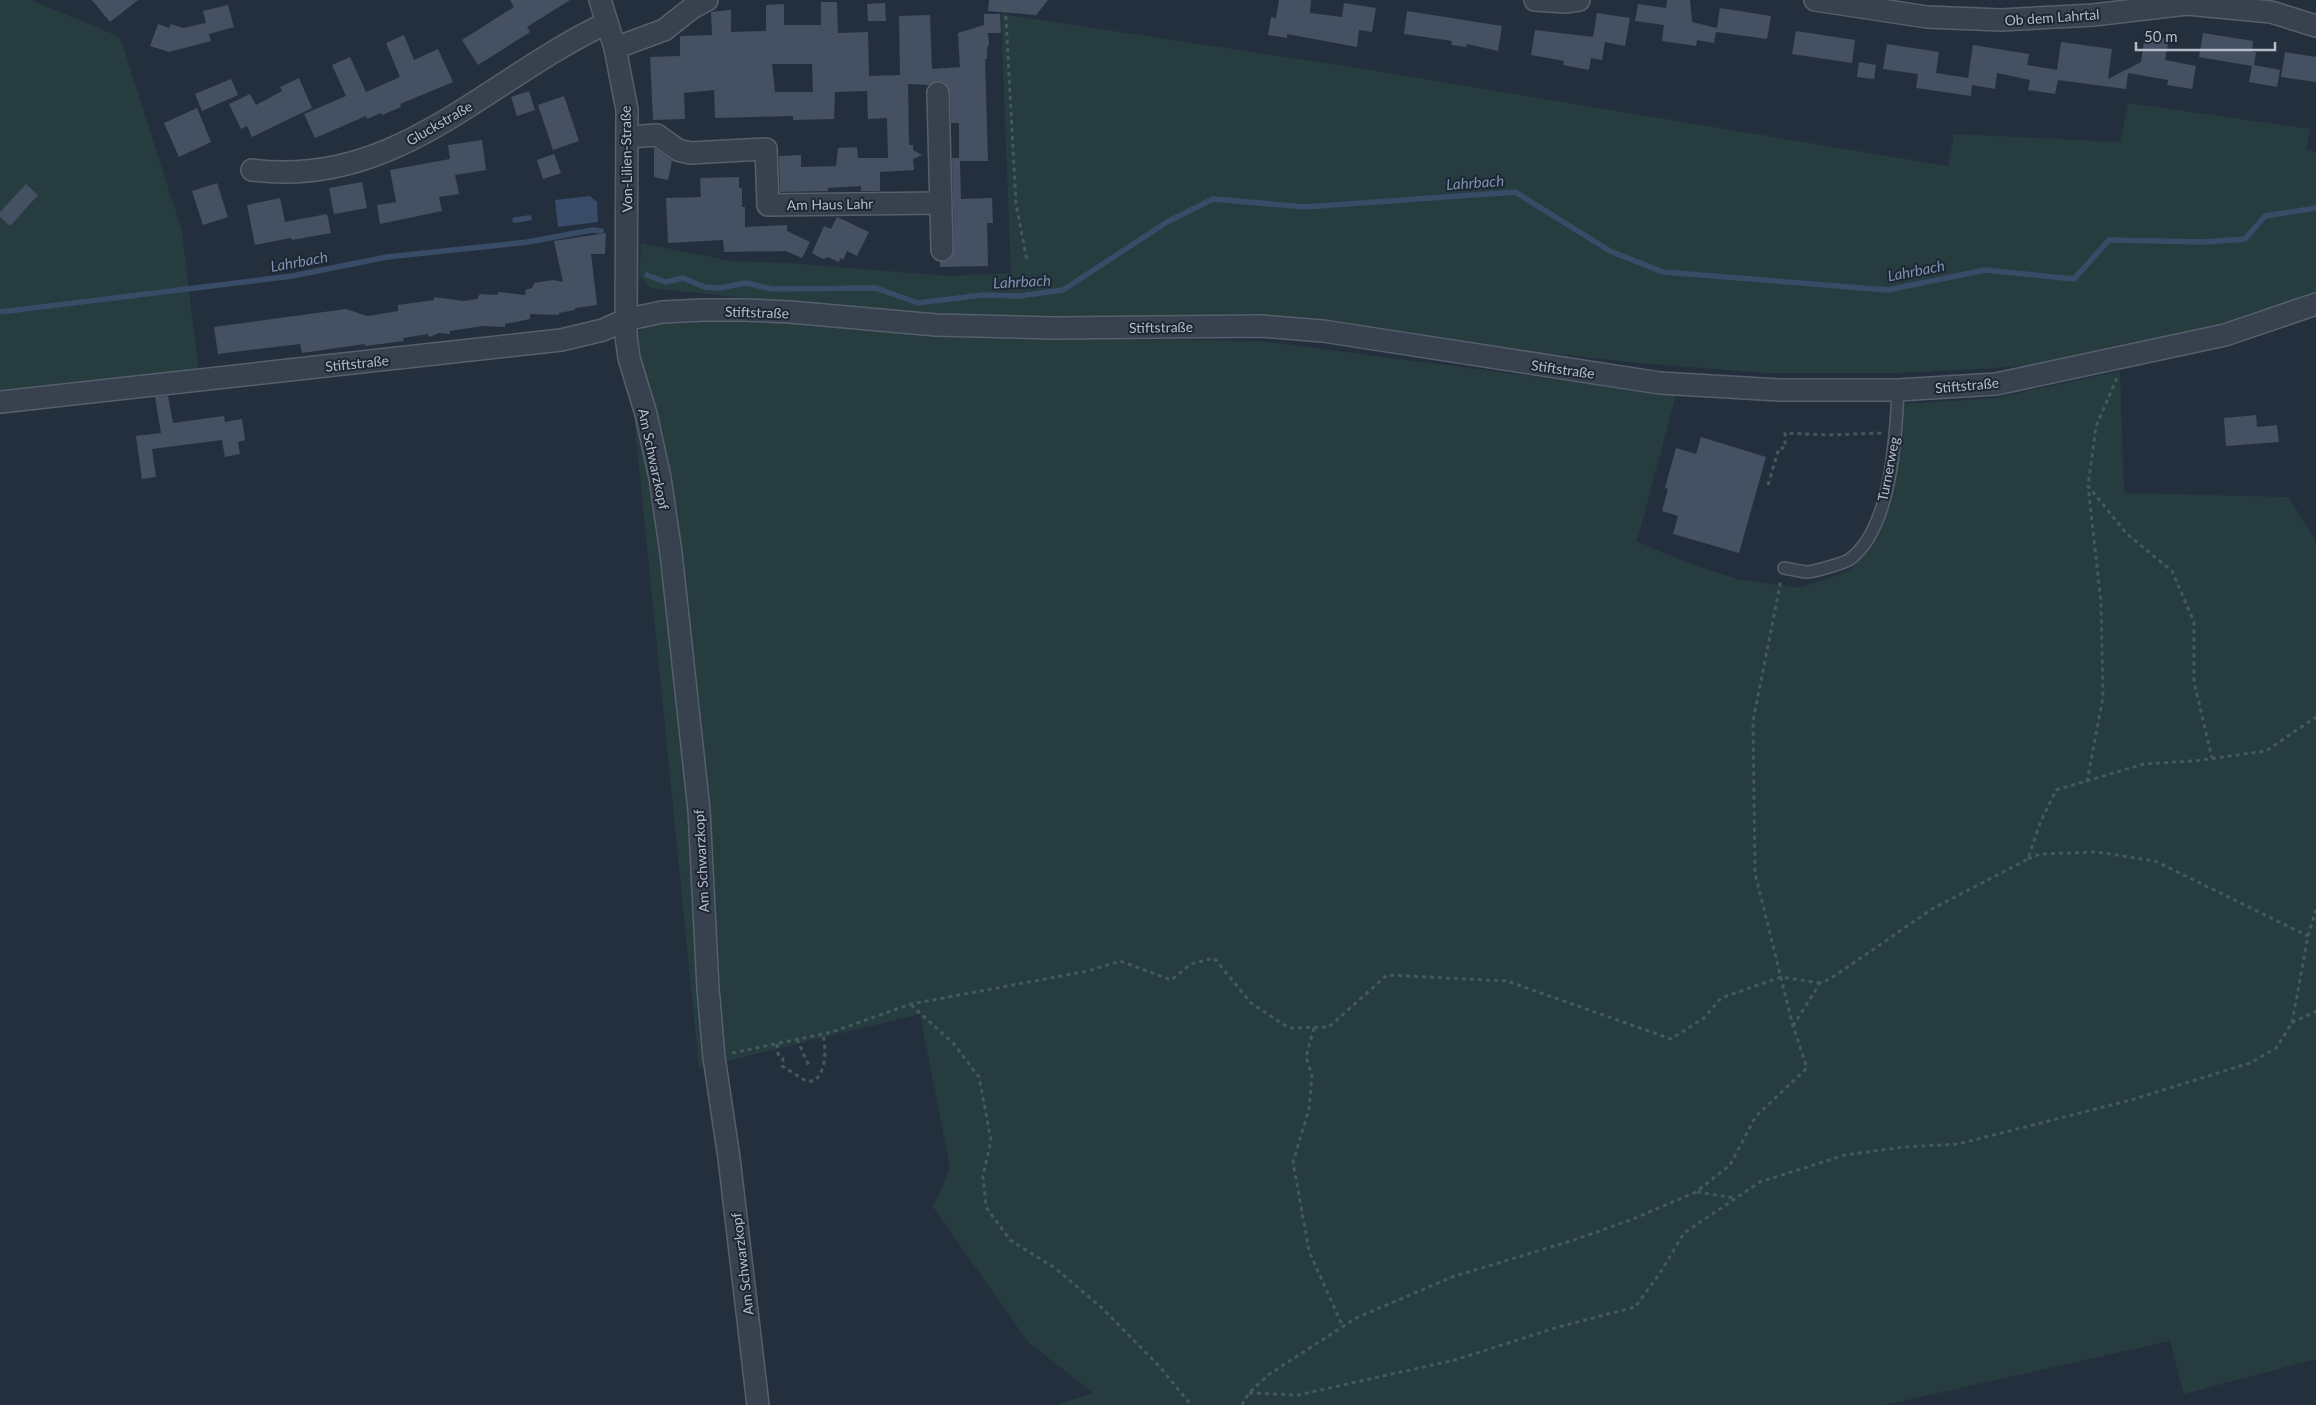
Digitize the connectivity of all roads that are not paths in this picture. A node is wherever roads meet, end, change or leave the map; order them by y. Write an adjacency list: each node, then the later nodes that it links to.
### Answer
1 (600, 0): 7 (street, Von-Lilien-Straße)
2 (707, 0): 9 (street)
3 (1535, 0): 4 (street)
4 (1579, 0)
5 (1815, 0): 6 (street, Ob dem Lahrtal)
6 (2242, 4): 8 (street, Ob dem Lahrtal)
7 (607, 23): 9 (street, Von-Lilien-Straße); 12 (street, Gluckstraße)
8 (2316, 26)
9 (614, 48): 11 (street, Von-Lilien-Straße)
10 (938, 93): 13 (street)
11 (628, 137): 13 (street, Am Haus Lahr); 16 (street, Von-Lilien-Straße)
12 (252, 170)
13 (940, 203): 14 (street)
14 (942, 250)
15 (2316, 304): 17 (street, Stiftstraße)
16 (626, 320): 17 (street, Stiftstraße); 18 (street, Stiftstraße); 20 (street, Am Schwarzkopf)
17 (1898, 390): 19 (lane, Turnerweg)
18 (0, 402)
19 (1784, 568)
20 (758, 1405)

